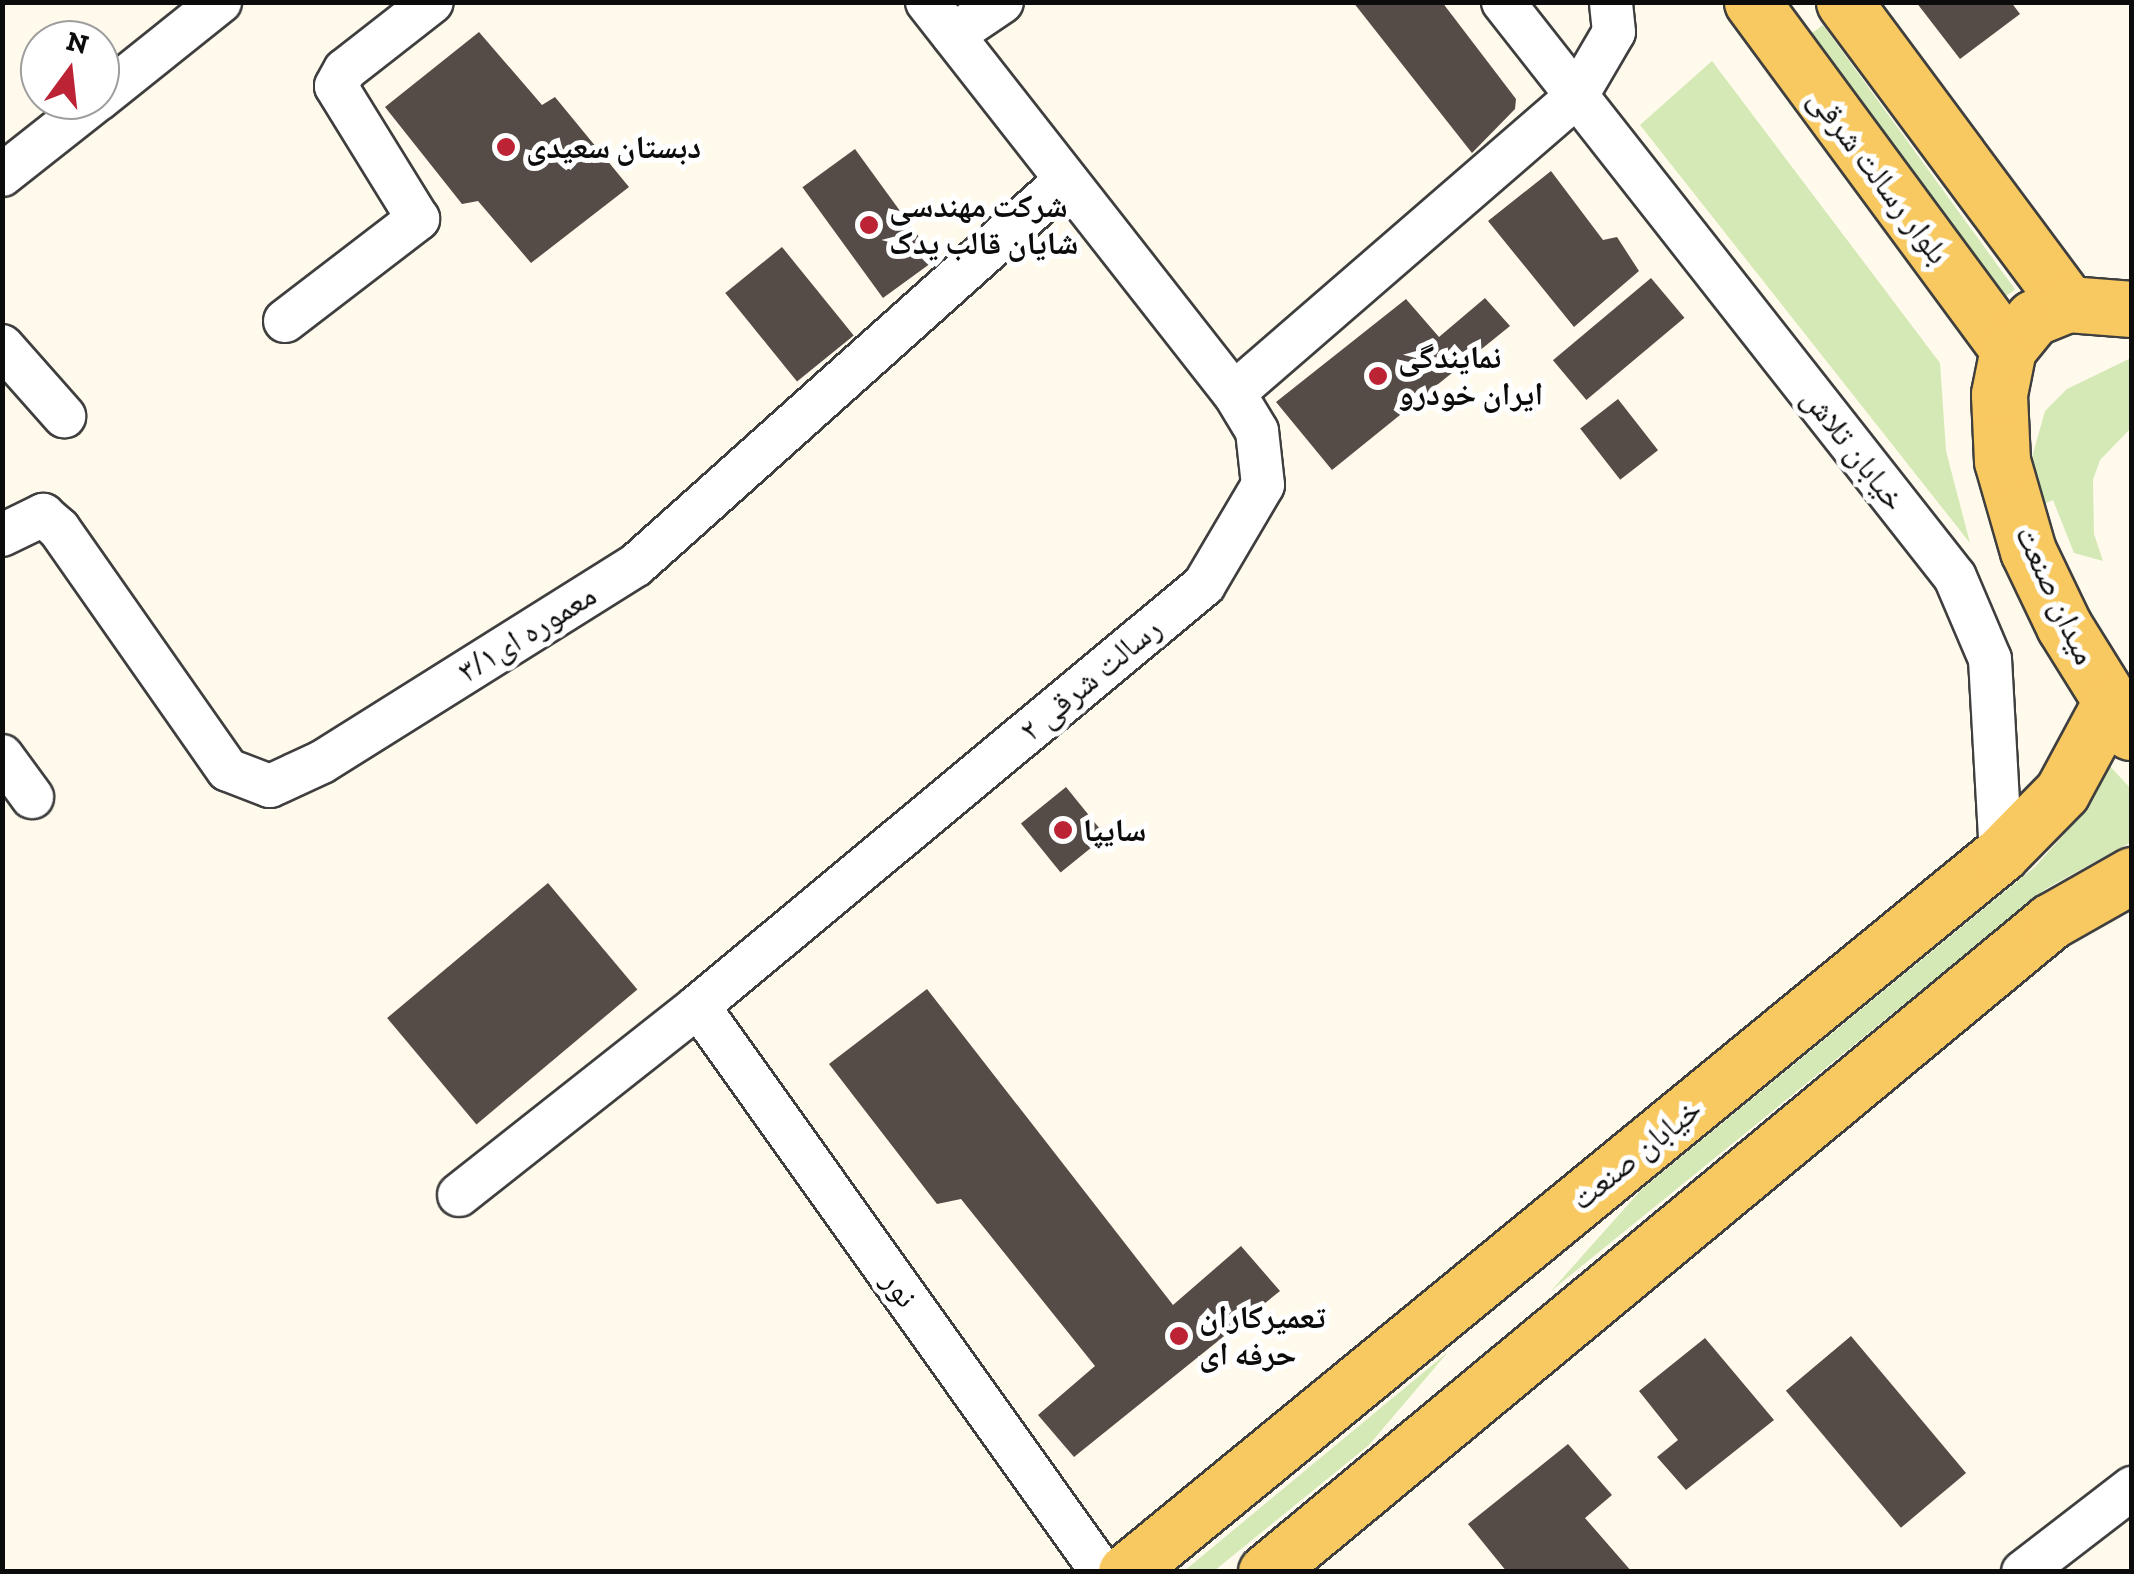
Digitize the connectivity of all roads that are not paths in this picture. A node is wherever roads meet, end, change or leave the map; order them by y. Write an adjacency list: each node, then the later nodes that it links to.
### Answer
1 (220, 2): 9 (street)
2 (432, 2): 16 (street)
3 (1002, 2): 8 (street)
4 (1502, 2): 10 (street, خیابان تلاش)
5 (1611, 2): 10 (street)
6 (1844, 2): 14 (main road)
7 (1772, 10): 18 (main road, بلوار رسالت شرقی)
8 (940, 19): 13 (street, رسالت شرقی ۲)
9 (120, 82)
10 (1576, 97): 19 (street); 25 (street, خیابان تلاش)
11 (72, 120): 12 (street)
12 (2, 175)
13 (1066, 180): 19 (street, رسالت شرقی ۲); 21 (street, معموره ای۳/۱)
14 (2068, 304): 15 (main road); 18 (main road)
15 (2132, 309)
16 (286, 321)
17 (2, 346): 20 (street)
18 (2008, 349): 22 (main road, میدان صنعت)
19 (1234, 393): 27 (street, رسالت شرقی ۲)
20 (64, 416)
21 (2, 534)
22 (2120, 719): 25 (main road, خیابان صنعت)
23 (2, 756): 24 (street)
24 (32, 797)
25 (2001, 854): 29 (main road, خیابان صنعت)
26 (2132, 875): 30 (main road)
27 (698, 1006): 28 (street, رسالت شرقی ۲); 33 (street, نور)
28 (459, 1195)
29 (1474, 1286): 30 (main road); 34 (main road, خیابان صنعت)
30 (1530, 1353): 35 (main road)
31 (2132, 1488): 32 (street)
32 (2031, 1569)
33 (1102, 1572)
34 (1126, 1572)
35 (1266, 1572)

